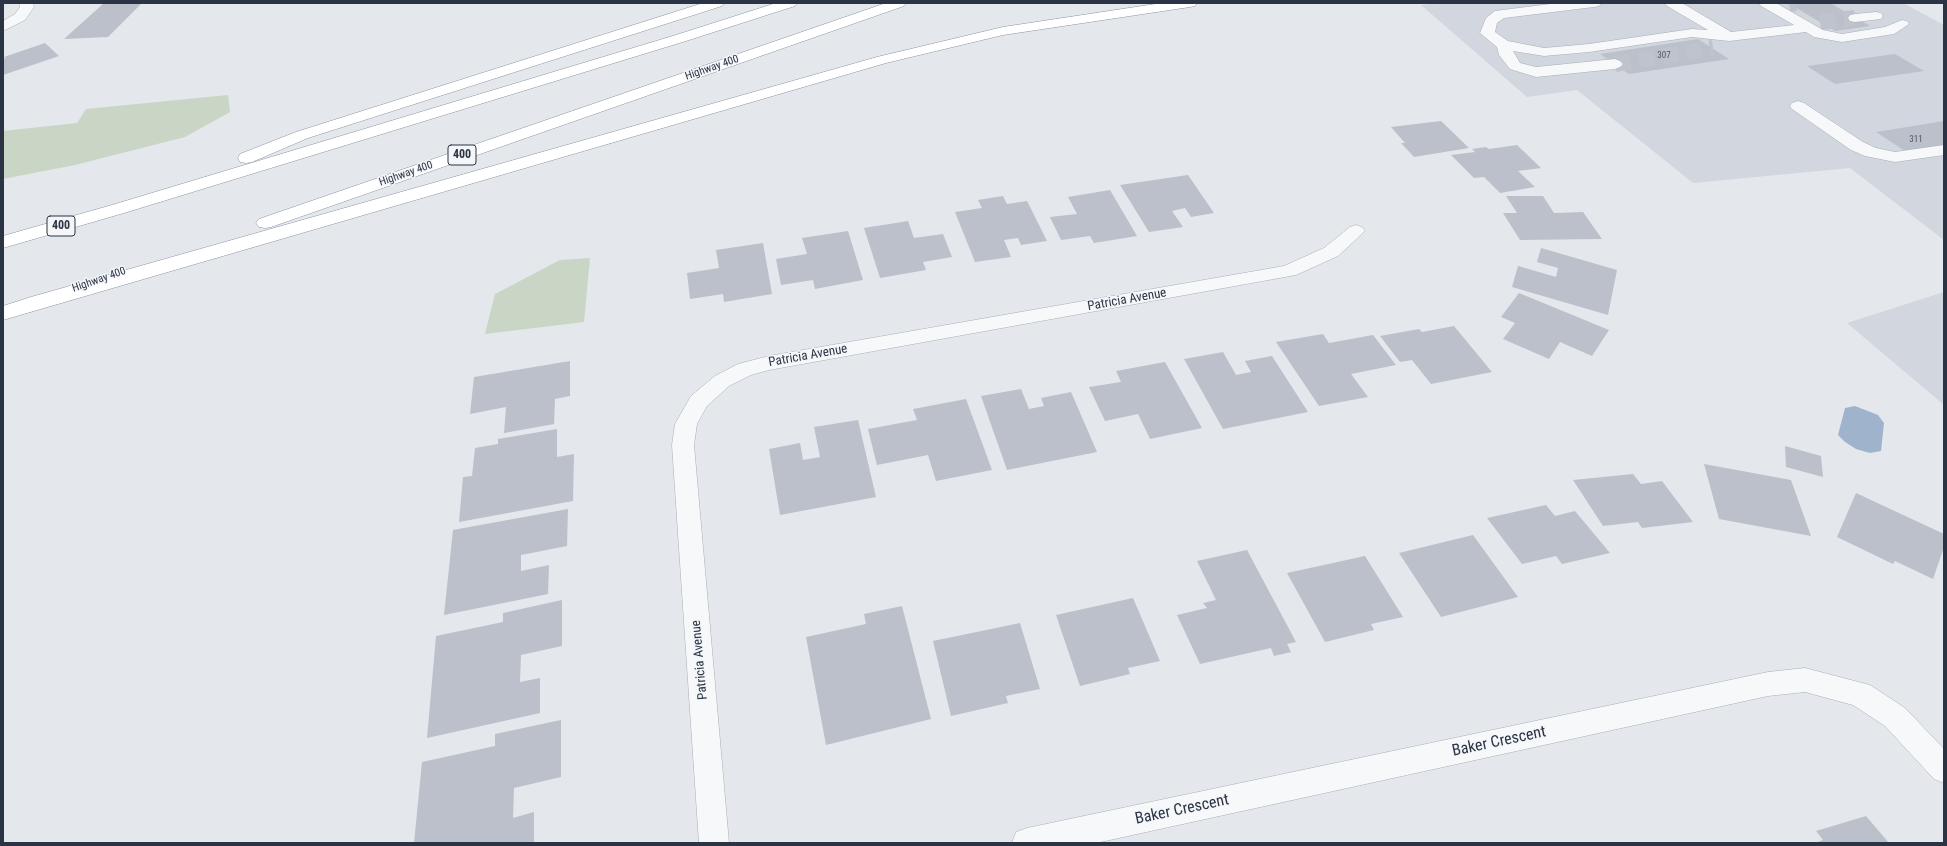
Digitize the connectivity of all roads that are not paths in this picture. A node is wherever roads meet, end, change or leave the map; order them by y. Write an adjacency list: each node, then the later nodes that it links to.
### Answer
1 (26, 3): 14 (street)
2 (717, 3): 21 (highway)
3 (790, 3): 21 (highway, 400)
4 (899, 3): 24 (highway, Highway 400 / 400)
5 (1190, 3): 24 (highway)
6 (1594, 3): 16 (street)
7 (1672, 3): 15 (street)
8 (1789, 4): 9 (street)
9 (1769, 5): 13 (street)
10 (1876, 16): 11 (street)
11 (1855, 18)
12 (1902, 24): 13 (street)
13 (1809, 25): 15 (street)
14 (3, 27)
15 (1729, 37): 16 (street); 17 (street)
16 (1504, 45): 18 (street)
17 (1713, 48)
18 (1614, 64)
19 (1798, 106): 20 (street)
20 (1944, 150)
21 (118, 209): 23 (highway, 400)
22 (1356, 231): 27 (street, Patricia Avenue)
23 (3, 242)
24 (24, 306): 25 (highway, Highway 400 / 400)
25 (3, 313)
26 (1944, 769): 28 (street, Baker Crescent)
27 (714, 843)
28 (1027, 843)

